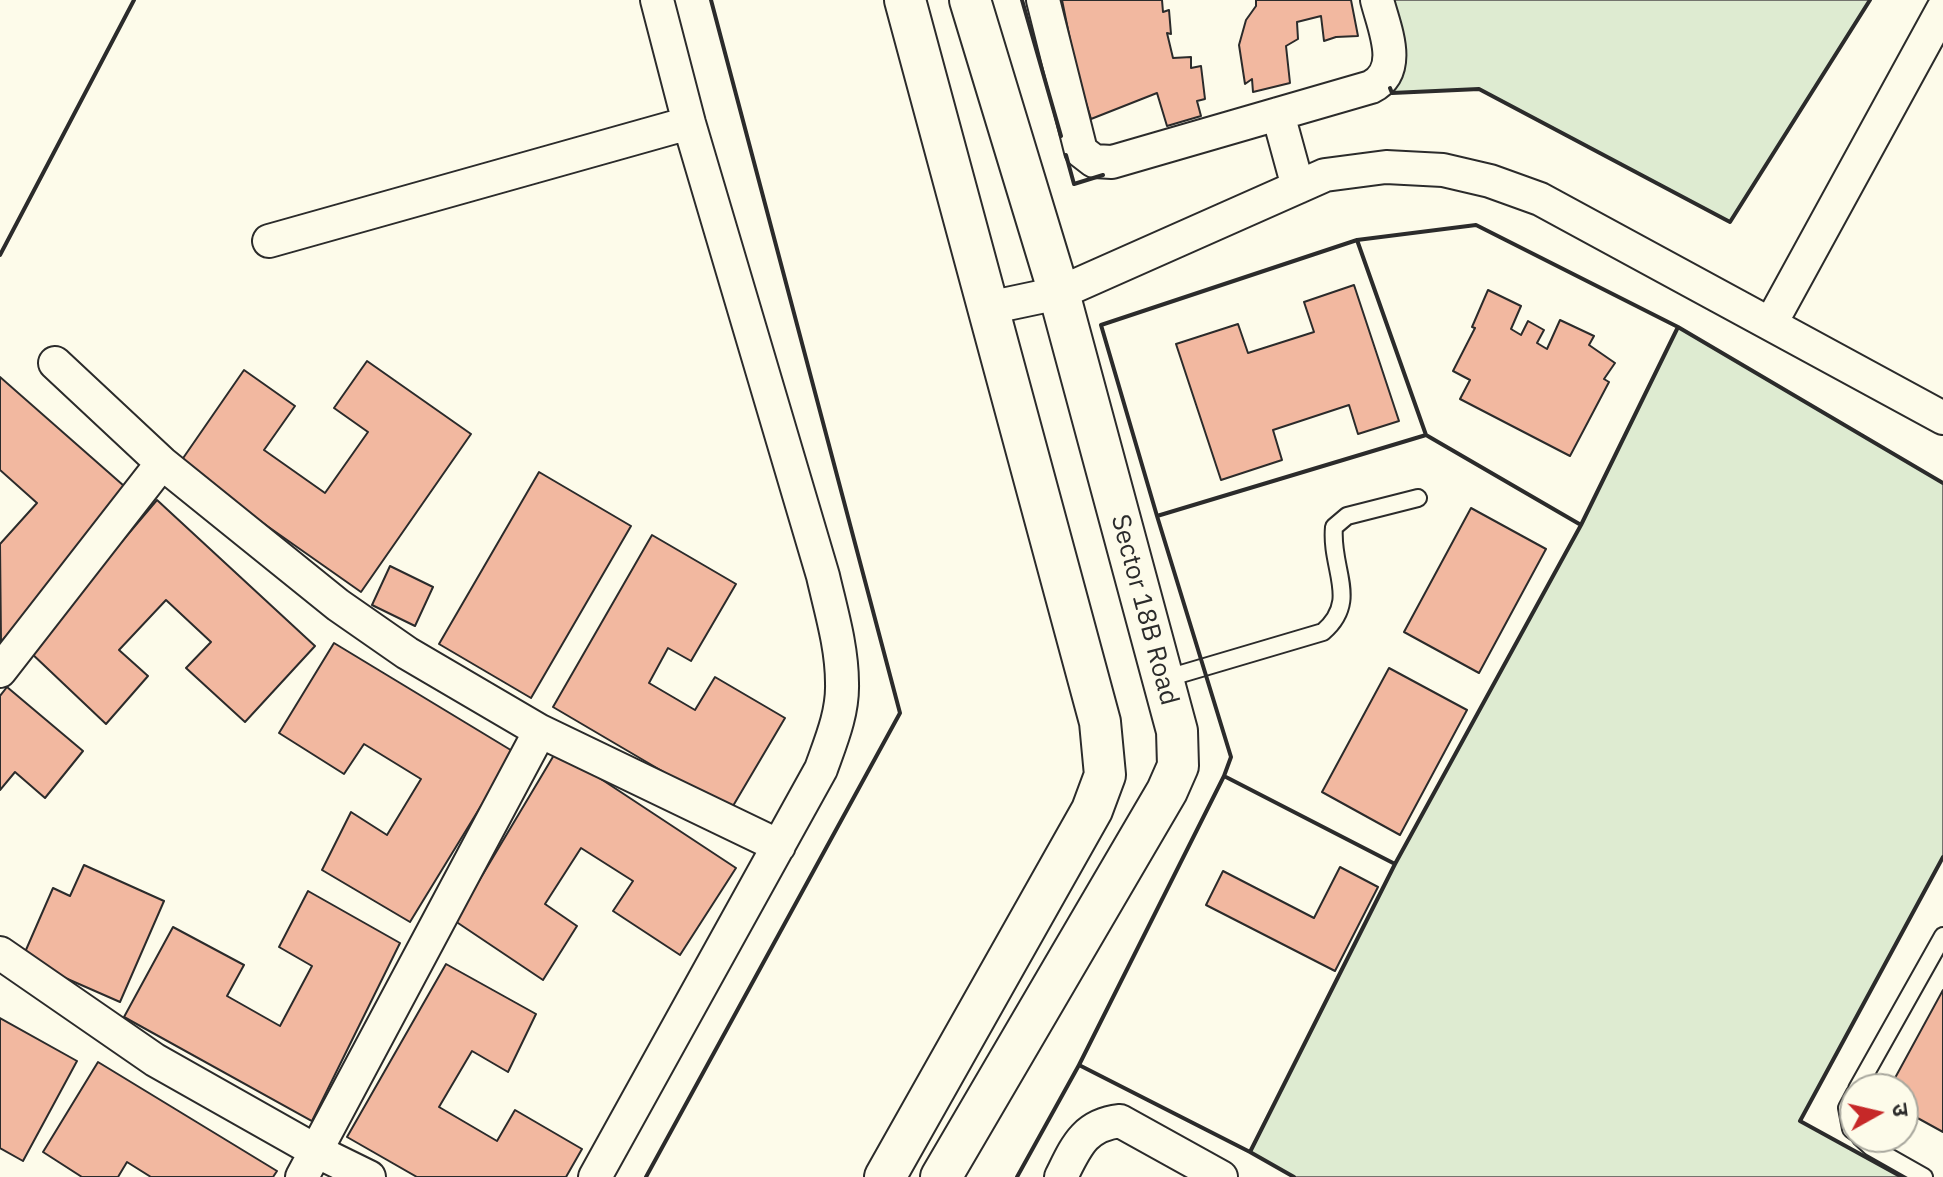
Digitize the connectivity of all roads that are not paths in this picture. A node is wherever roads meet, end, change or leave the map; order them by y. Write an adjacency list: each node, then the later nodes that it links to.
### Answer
1 (657, 0): 8 (street)
2 (905, 0): 12 (street)
3 (970, 0): 11 (street, Sector 18B Road)
4 (1043, 0): 7 (street)
5 (1377, 0): 7 (street)
6 (1943, 9): 13 (street)
7 (1278, 114): 9 (street)
8 (689, 123): 10 (street); 21 (street)
9 (1298, 187): 11 (street); 13 (street)
10 (269, 241)
11 (1059, 293): 12 (street); 19 (street, Sector 18B Road)
12 (988, 308): 29 (street)
13 (1771, 323): 15 (street)
14 (55, 363): 16 (street)
15 (1943, 418)
16 (162, 463): 18 (street); 20 (street)
17 (1418, 498): 19 (lane)
18 (0, 671)
19 (1163, 680): 30 (street, Sector 18B Road)
20 (540, 731): 21 (street); 26 (street)
21 (779, 846): 28 (street)
22 (1943, 936): 24 (lane)
23 (0, 953): 26 (street)
24 (1866, 1073)
25 (1882, 1153): 33 (lane)
26 (309, 1164): 27 (street)
27 (369, 1177)
28 (595, 1177)
29 (885, 1177)
30 (941, 1177)
31 (1061, 1177): 32 (street)
32 (1221, 1177)
33 (1924, 1177)

